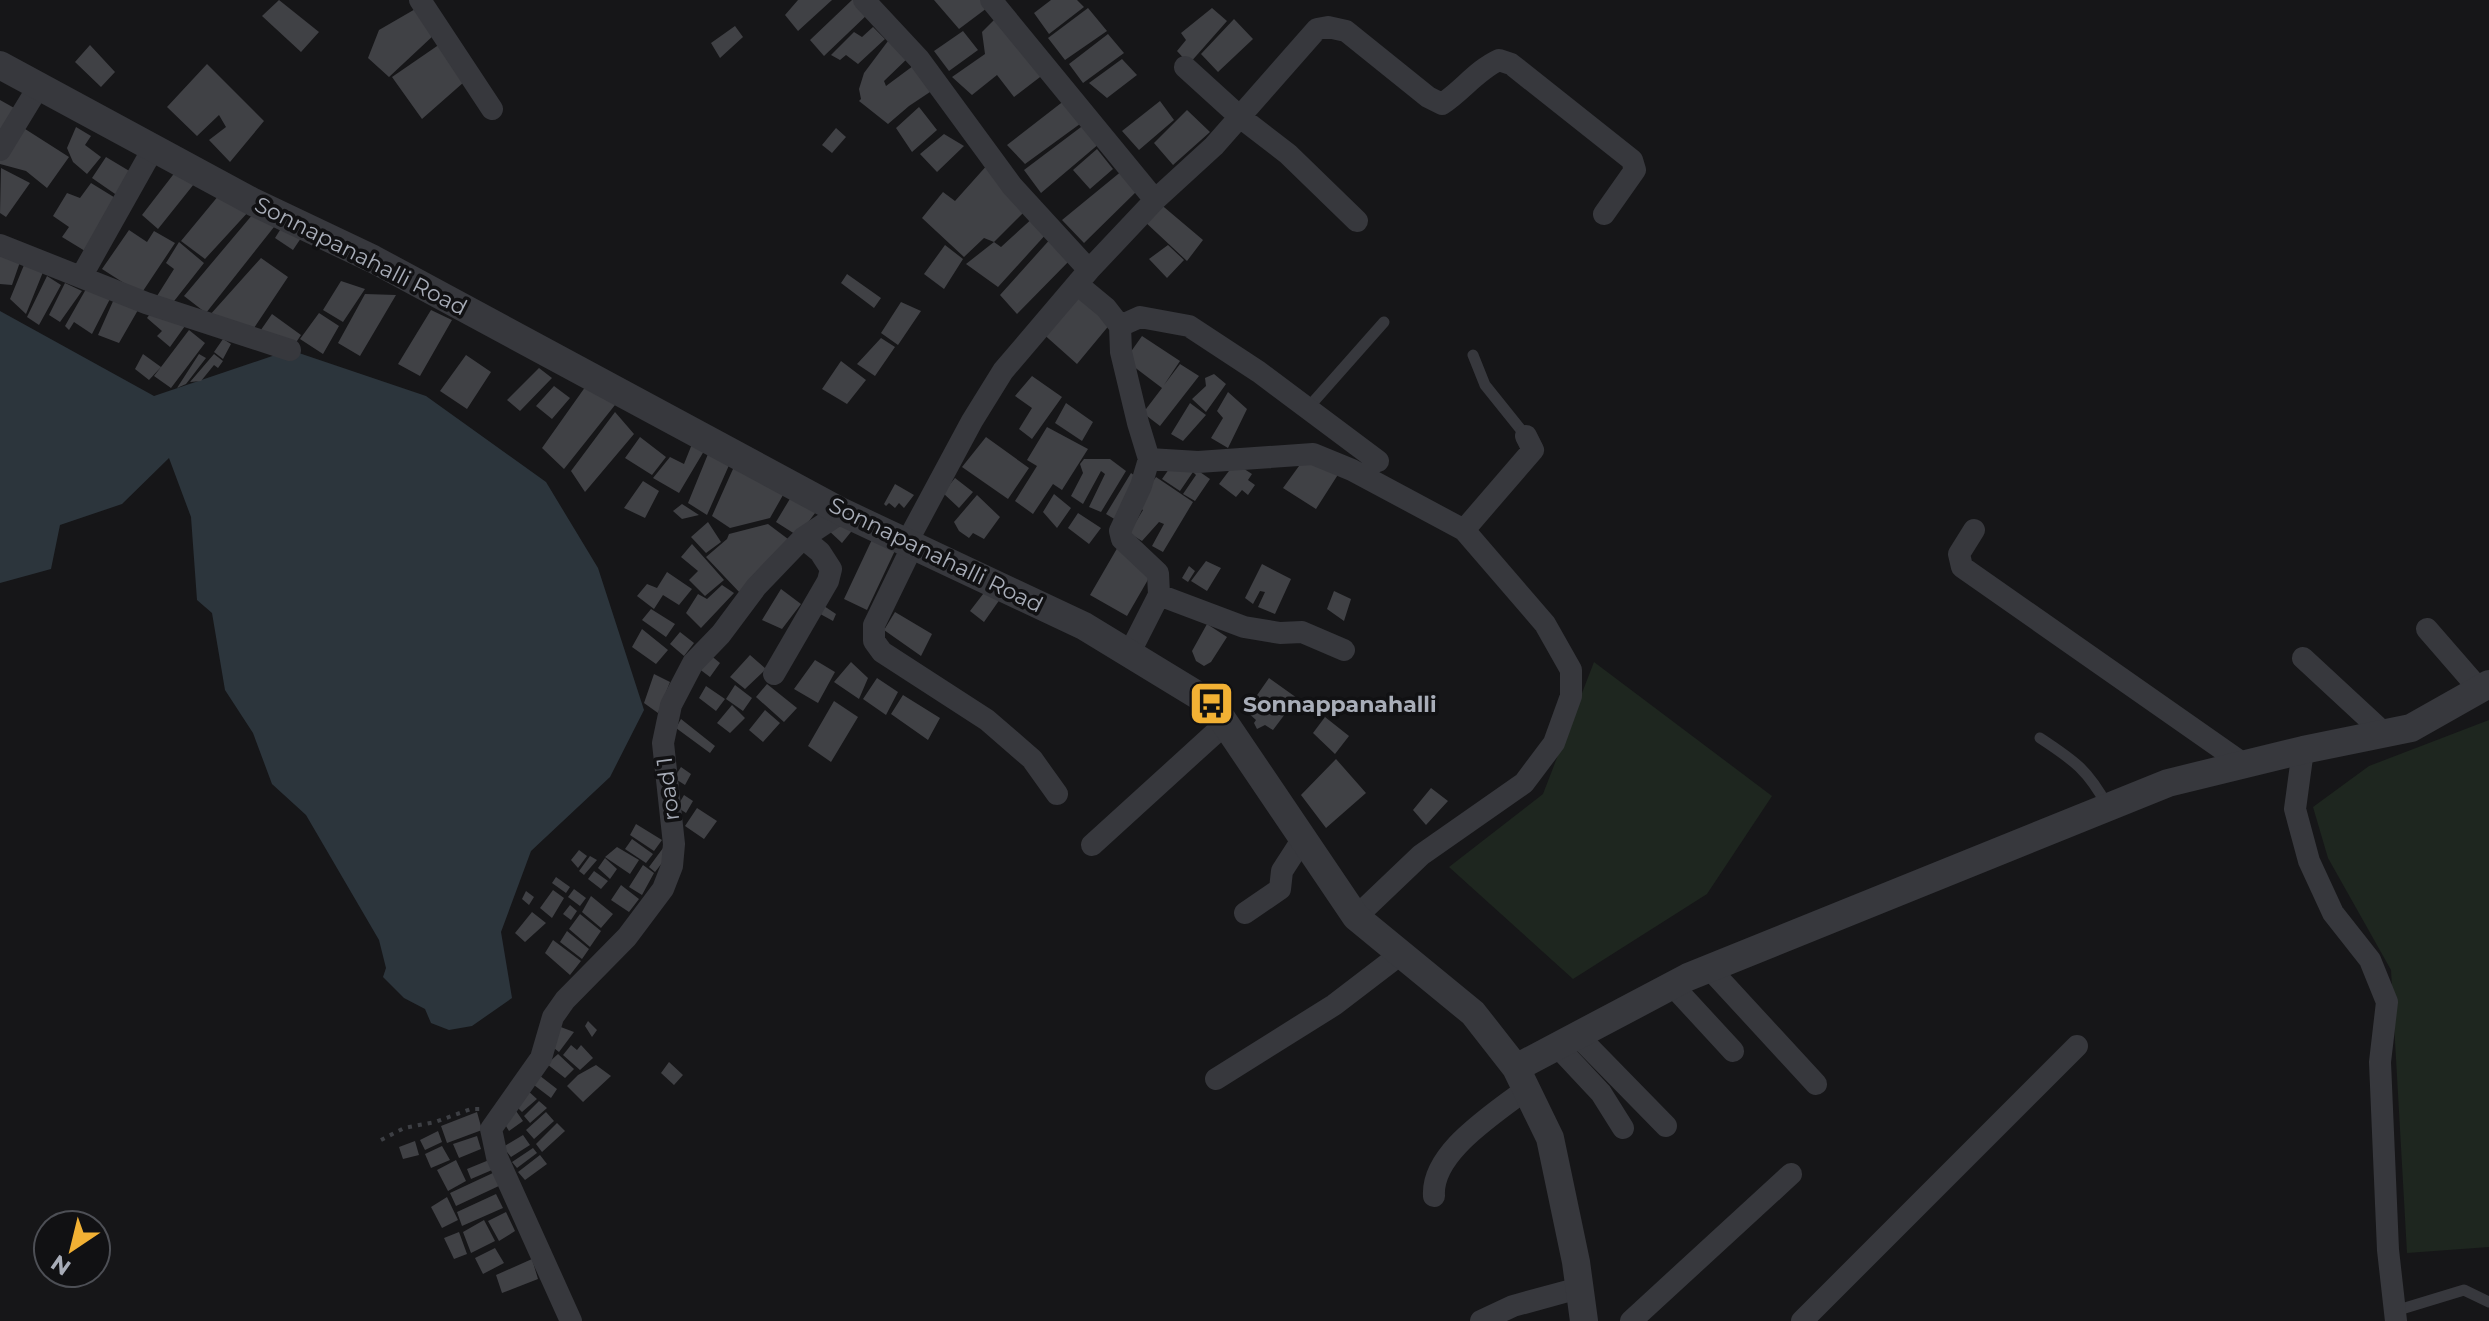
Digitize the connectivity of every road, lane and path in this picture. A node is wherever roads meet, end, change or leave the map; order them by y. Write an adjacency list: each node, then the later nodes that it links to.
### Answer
1 (864, 0): 16 (street)
2 (991, 0): 11 (street)
3 (423, 1): 7 (street)
4 (0, 65): 6 (street, Sonnapanahalli Road)
5 (1185, 67): 8 (street)
6 (39, 86): 9 (street, Sonnapanahalli Road); 10 (street)
7 (492, 109)
8 (1240, 117): 11 (street); 12 (street); 13 (street)
9 (154, 147): 15 (street); 25 (street, Sonnapanahalli Road)
10 (0, 150)
11 (1155, 200): 16 (street)
12 (1604, 214)
13 (1357, 221)
14 (0, 245): 15 (street)
15 (81, 277): 19 (street)
16 (1083, 277): 18 (street); 29 (street)
17 (1384, 322): 21 (lane)
18 (1120, 326): 21 (street); 23 (street)
19 (290, 350)
20 (1473, 355): 22 (lane)
21 (1306, 410): 24 (street)
22 (1526, 436): 26 (street)
23 (1149, 459): 26 (street); 30 (street)
24 (1378, 461)
25 (842, 512): 28 (street, road 1); 29 (street, Sonnapanahalli Road)
26 (1464, 530): 47 (street)
27 (1974, 530): 41 (street)
28 (803, 538): 35 (street); 57 (street, road 1)
29 (910, 544): 33 (street, Sonnapanahalli Road); 42 (street)
30 (1159, 595): 32 (street); 33 (street)
31 (2427, 629): 36 (street)
32 (1344, 650)
33 (1129, 654): 37 (street, Sonnapanahalli Road)
34 (2303, 658): 38 (street)
35 (774, 674)
36 (2484, 687): 38 (street)
37 (1225, 724): 44 (street, Sonnapanahalli Road); 45 (street)
38 (2384, 733): 40 (street)
39 (2040, 738): 43 (lane)
40 (2303, 750): 41 (street); 65 (street)
41 (2245, 765): 43 (street)
42 (1057, 794)
43 (2108, 808): 49 (street)
44 (1302, 840): 46 (street); 47 (street, Sonnapanahalli Road)
45 (1092, 845)
46 (1245, 913)
47 (1356, 917): 48 (street, Sonnapanahalli Road)
48 (1402, 953): 54 (street, Sonnapanahalli Road); 55 (street)
49 (1710, 969): 50 (street); 56 (street)
50 (1673, 986): 51 (street); 53 (street)
51 (1567, 1041): 54 (street); 58 (street); 59 (street)
52 (2077, 1046): 70 (street)
53 (1733, 1051)
54 (1521, 1078): 62 (street); 63 (street, Sonnapanahalli Road)
55 (1216, 1079)
56 (1816, 1084)
57 (505, 1110): 60 (path); 66 (street, road 1)
58 (1666, 1126)
59 (1623, 1128)
60 (381, 1140)
61 (1791, 1174): 69 (street)
62 (1434, 1196)
63 (1579, 1288): 67 (street); 68 (street, Sonnapanahalli Road)
64 (2489, 1302): 65 (lane)
65 (2396, 1316)
66 (571, 1321)
67 (1481, 1321)
68 (1584, 1321)
69 (1631, 1321)
70 (1802, 1321)

